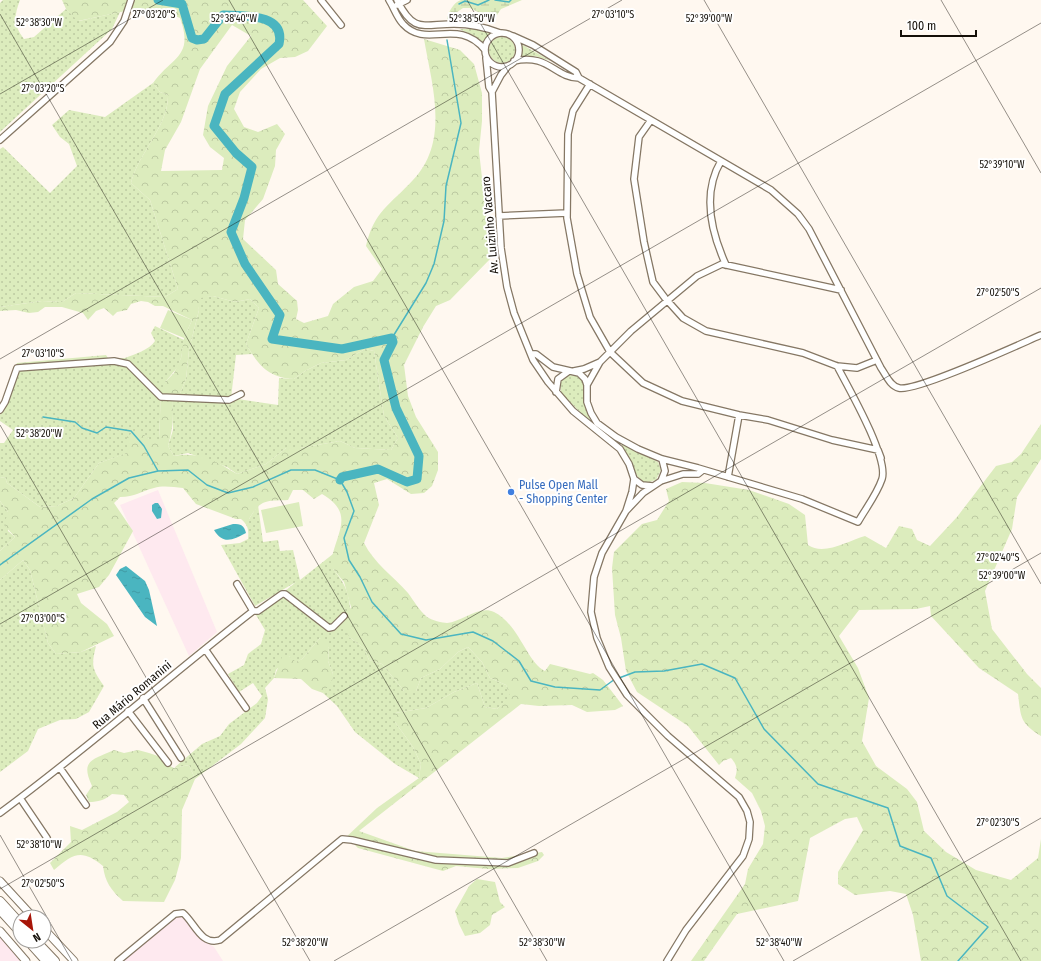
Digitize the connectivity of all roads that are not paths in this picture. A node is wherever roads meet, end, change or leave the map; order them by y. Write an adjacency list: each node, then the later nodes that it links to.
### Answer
1 (132, 0): 20 (street)
2 (321, 0): 8 (street)
3 (389, 0): 6 (street)
4 (406, 0): 5 (street)
5 (398, 2): 6 (street); 7 (street)
6 (393, 7): 9 (street)
7 (414, 23): 9 (street); 10 (street)
8 (341, 25)
9 (410, 30): 12 (street)
10 (500, 33): 11 (street); 12 (street)
11 (512, 36): 14 (street); 16 (street)
12 (485, 50): 13 (street)
13 (486, 58): 15 (street); 18 (street, Av. Luizinho Vaccaro)
14 (514, 61): 15 (street); 16 (street)
15 (508, 66): 18 (street)
16 (580, 78): 17 (street)
17 (590, 84): 19 (street); 22 (street)
18 (492, 92): 23 (street, Av. Luizinho Vaccaro)
19 (651, 120): 21 (street); 26 (street)
20 (0, 140)
21 (721, 161): 24 (street); 25 (street)
22 (567, 213): 23 (street); 28 (street)
23 (499, 216): 29 (street, Av. Luizinho Vaccaro)
24 (726, 265): 25 (street); 26 (street)
25 (841, 290): 30 (street)
26 (667, 301): 28 (street); 32 (street)
27 (1041, 335): 30 (street)
28 (610, 352): 31 (street); 38 (street)
29 (532, 354): 33 (street); 35 (street, Av. Luizinho Vaccaro)
30 (877, 360): 32 (street)
31 (600, 362): 33 (street); 34 (street)
32 (837, 366): 39 (street)
33 (571, 371): 34 (street); 35 (street)
34 (588, 385): 40 (street)
35 (556, 392): 43 (street, Av. Luizinho Vaccaro)
36 (241, 394): 37 (street)
37 (0, 410)
38 (739, 415): 39 (street); 42 (street)
39 (878, 450): 42 (street)
40 (662, 459): 41 (street); 44 (street)
41 (703, 470): 42 (street); 44 (street)
42 (728, 478)
43 (634, 479): 45 (street); 46 (street)
44 (661, 481): 45 (street)
45 (654, 485): 46 (street)
46 (626, 512): 77 (street)
47 (237, 584): 48 (street)
48 (252, 611): 49 (street, Rua Mário Romanini); 50 (street, Rua Mário Romanini)
49 (344, 616)
50 (205, 648): 51 (street, Rua Mário Romanini); 52 (street)
51 (143, 698): 53 (street, Rua Mário Romanini); 54 (street)
52 (246, 708)
53 (128, 711): 55 (street); 56 (street, Rua Mário Romanini)
54 (181, 758)
55 (168, 763)
56 (60, 768): 57 (street, Rua Mário Romanini); 58 (street)
57 (20, 798): 59 (street, Rua Mário Romanini); 60 (street)
58 (86, 805)
59 (0, 813)
60 (47, 838)
61 (534, 853): 76 (street)
62 (0, 880): 64 (main road)
63 (0, 901): 66 (highway)
64 (26, 909)
65 (0, 910): 67 (highway)
66 (12, 914)
67 (12, 923)
68 (0, 931): 72 (main road)
69 (52, 938): 75 (main road)
70 (35, 949): 73 (highway)
71 (44, 949): 74 (highway)
72 (26, 961)
73 (46, 961)
74 (55, 961)
75 (74, 961)
76 (118, 961)
77 (666, 961)

